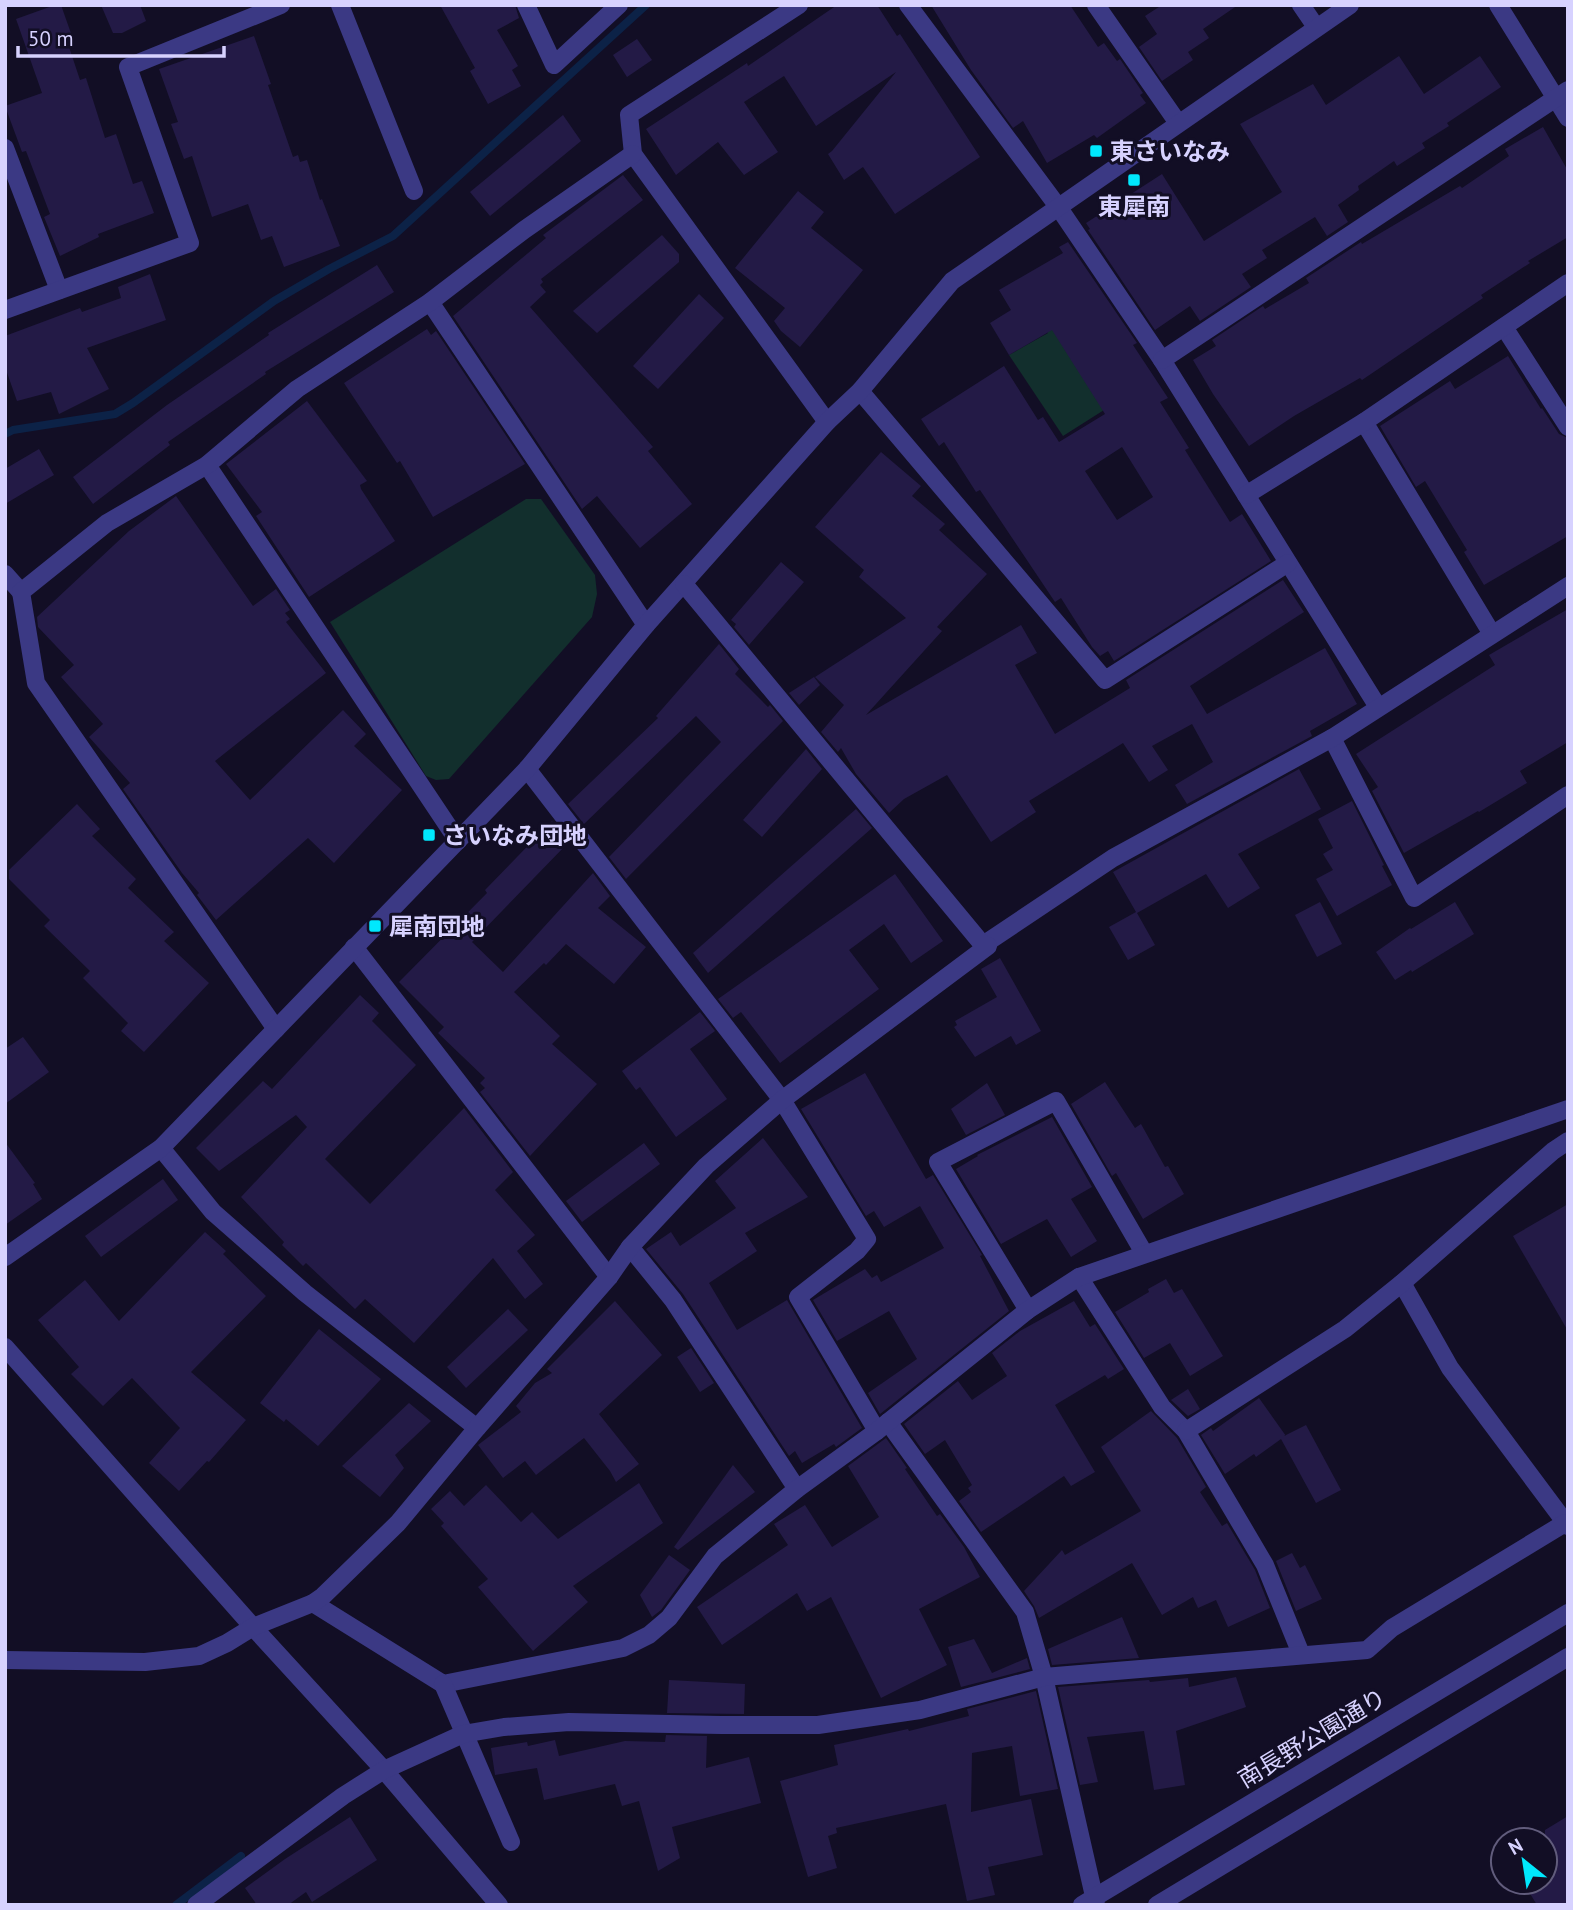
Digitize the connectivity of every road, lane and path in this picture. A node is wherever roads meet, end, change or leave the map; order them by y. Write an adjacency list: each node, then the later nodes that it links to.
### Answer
1 (281, 5): 20 (street)
2 (340, 5): 17 (street)
3 (526, 5): 4 (street)
4 (619, 5)
5 (800, 5): 16 (street)
6 (908, 5): 18 (street)
7 (1096, 5): 14 (street)
8 (1301, 5): 11 (street)
9 (1350, 5): 11 (street)
10 (1498, 5): 12 (street)
11 (1317, 27): 14 (street)
12 (1562, 94): 13 (street); 24 (street)
13 (1568, 118)
14 (1178, 123): 18 (street)
15 (5, 148): 20 (street)
16 (633, 154): 21 (street); 26 (street)
17 (414, 191)
18 (1059, 208): 24 (street); 25 (street)
19 (1568, 283): 23 (street)
20 (59, 290): 22 (street)
21 (430, 302): 29 (street); 36 (street)
22 (5, 310)
23 (1504, 327): 27 (street); 28 (street)
24 (1163, 360): 30 (street)
25 (860, 391): 26 (street); 31 (street)
26 (827, 422): 33 (street)
27 (1364, 422): 30 (street); 37 (street)
28 (1568, 427)
29 (207, 465): 35 (street); 42 (street)
30 (1246, 495): 31 (street)
31 (1288, 563): 38 (street)
32 (5, 575): 35 (street)
33 (684, 584): 36 (street); 43 (street)
34 (1568, 586): 37 (street)
35 (21, 592): 45 (street)
36 (646, 625): 40 (street)
37 (1492, 634): 38 (street)
38 (1378, 707): 39 (street)
39 (1332, 738): 41 (street); 43 (street)
40 (527, 769): 42 (street); 46 (street)
41 (1568, 795)
42 (458, 841): 44 (street)
43 (983, 945): 46 (street)
44 (354, 947): 45 (street); 53 (street)
45 (276, 1029): 49 (street)
46 (782, 1100): 50 (street); 58 (street)
47 (1568, 1109): 51 (street)
48 (1568, 1141): 55 (street)
49 (161, 1148): 52 (street); 59 (street)
50 (631, 1247): 53 (street); 61 (street)
51 (1144, 1253): 54 (street); 56 (street)
52 (5, 1257)
53 (609, 1277): 59 (street)
54 (1079, 1277): 56 (street); 60 (street)
55 (1402, 1283): 60 (street); 62 (street)
56 (1028, 1310): 58 (street)
57 (5, 1347): 65 (street)
58 (883, 1427): 61 (street); 69 (street)
59 (477, 1428): 63 (street)
60 (1186, 1431): 66 (street)
61 (797, 1489): 70 (street)
62 (1566, 1525): 66 (street)
63 (313, 1603): 65 (street); 70 (street)
64 (1568, 1613): 74 (street, 南長野公園通り)
65 (253, 1627): 68 (street); 72 (street)
66 (1301, 1654): 69 (street)
67 (1568, 1657): 77 (street)
68 (5, 1660)
69 (1044, 1677): 71 (street); 74 (street)
70 (443, 1684): 71 (street)
71 (463, 1734): 72 (street); 73 (street)
72 (384, 1770): 75 (street); 76 (street)
73 (511, 1842)
74 (1090, 1902)
75 (196, 1905)
76 (499, 1905)
77 (1157, 1905)

